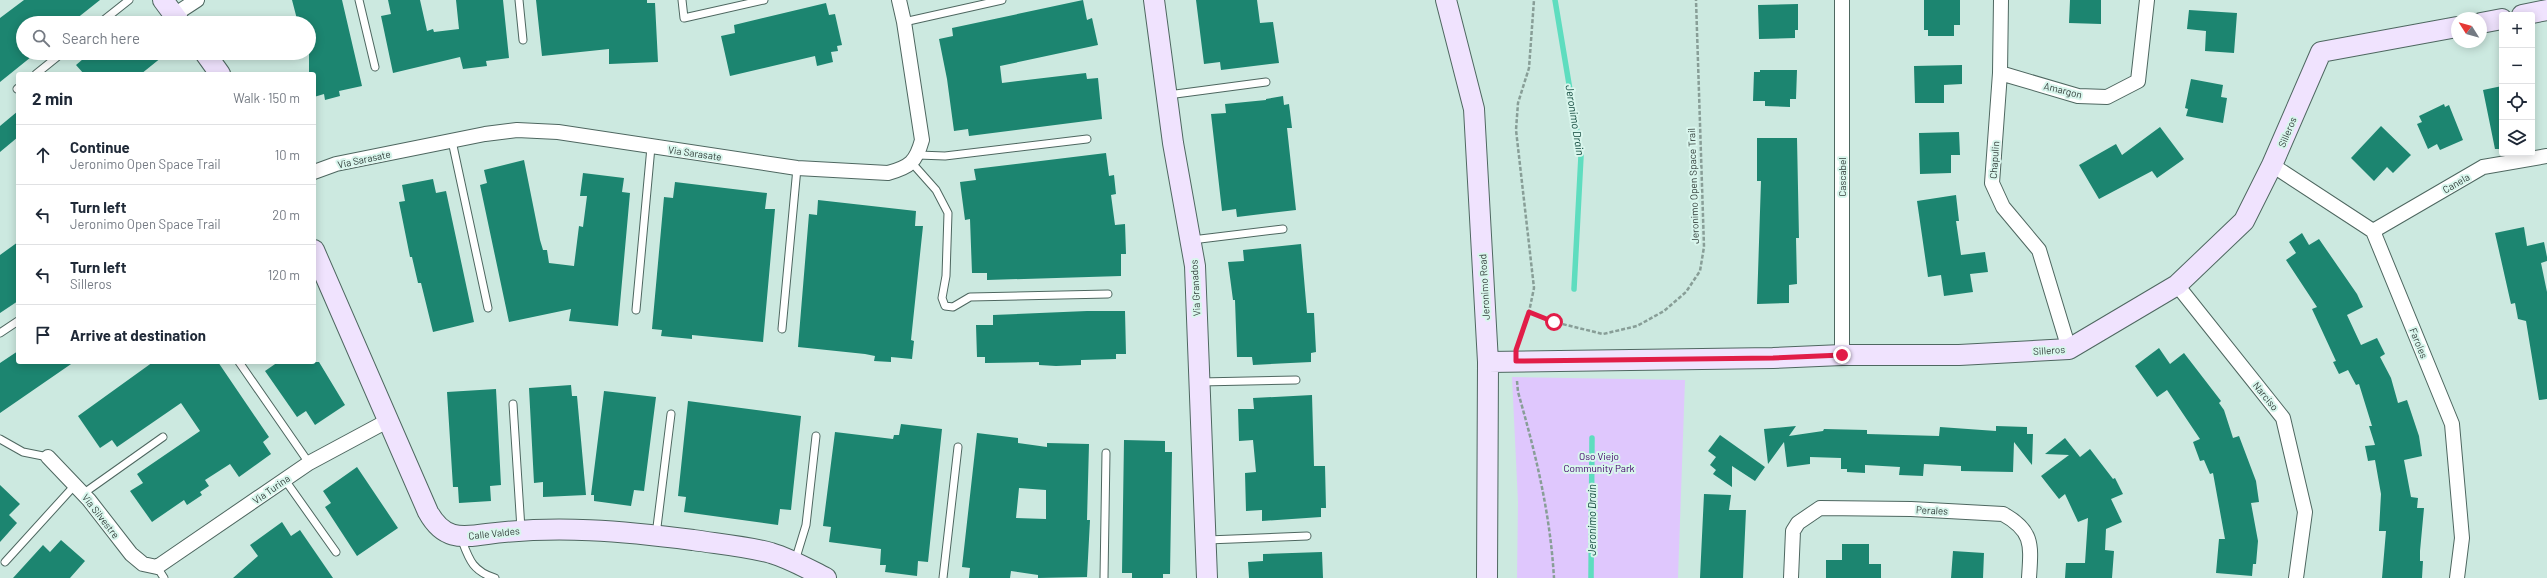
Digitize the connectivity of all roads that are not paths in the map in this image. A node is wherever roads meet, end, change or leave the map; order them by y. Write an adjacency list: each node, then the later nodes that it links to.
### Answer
1 (129, 0): 17 (lane)
2 (197, 0): 16 (street)
3 (359, 0): 25 (lane)
4 (519, 0): 22 (lane)
5 (682, 0): 6 (lane)
6 (764, 0)
7 (899, 0): 19 (street)
8 (1002, 0): 19 (lane)
9 (1154, 0): 30 (street, Via Granados)
10 (1446, 0): 52 (street, Jeronimo Road)
11 (1842, 0): 51 (street, Cascabel)
12 (2001, 0): 28 (street, Chapulin)
13 (2147, 0): 28 (street, Amargon)
14 (2547, 10): 15 (street)
15 (2535, 12)
16 (172, 13)
17 (109, 16)
18 (2499, 20): 20 (street)
19 (904, 22): 35 (street)
20 (2487, 22)
21 (2451, 28): 36 (street, Silleros)
22 (523, 40)
23 (53, 60): 26 (lane)
24 (210, 60): 27 (street)
25 (375, 67)
26 (38, 72)
27 (219, 72)
28 (2000, 73): 50 (street, Chapulin)
29 (1266, 82): 30 (lane)
30 (1168, 95): 41 (street, Via Granados)
31 (1087, 139): 35 (lane)
32 (452, 141): 33 (street, Via Sarasate); 38 (street, Via Sarasate); 45 (lane)
33 (651, 147): 37 (street, Via Sarasate); 46 (lane)
34 (2547, 156): 40 (street, Canela)
35 (915, 159): 37 (street, Via Sarasate); 44 (lane)
36 (2272, 165): 40 (street); 43 (street, Silleros)
37 (797, 168): 48 (lane)
38 (316, 171)
39 (1283, 229): 41 (lane)
40 (2373, 231): 86 (street, Faroles)
41 (1192, 240): 55 (street, Via Granados)
42 (316, 255): 58 (street, Calle Valdes)
43 (2177, 285): 50 (street, Silleros); 85 (street, Narciso)
44 (1108, 294)
45 (488, 308)
46 (636, 310)
47 (16, 322): 49 (lane)
48 (782, 329)
49 (0, 333)
50 (2069, 349): 51 (street, Silleros)
51 (1842, 355): 52 (street, Silleros)
52 (1488, 362): 82 (street, Jeronimo Road)
53 (240, 364): 65 (lane)
54 (1296, 380): 55 (lane)
55 (1200, 382): 72 (street, Via Granados)
56 (513, 404): 68 (lane)
57 (671, 414): 69 (lane)
58 (389, 420): 65 (street, Via Turina); 70 (street, Calle Valdes)
59 (816, 436): 75 (lane)
60 (163, 437): 67 (lane)
61 (0, 439): 64 (lane)
62 (958, 447): 79 (lane)
63 (1106, 453): 80 (lane)
64 (48, 457): 67 (street, Via Silvestre)
65 (309, 463): 66 (street, Via Turina)
66 (285, 480): 73 (lane); 76 (street, Via Turina)
67 (79, 489): 74 (lane); 76 (street, Via Silvestre)
68 (521, 530): 69 (street, Calle Valdes); 70 (street, Calle Valdes)
69 (656, 535): 75 (street, Calle Valdes)
70 (461, 536): 77 (lane)
71 (1307, 536): 72 (lane)
72 (1205, 540): 81 (street, Via Granados)
73 (336, 552)
74 (5, 562)
75 (795, 562): 78 (street, Calle Valdes)
76 (160, 572)
77 (495, 578)
78 (826, 578)
79 (943, 578)
80 (1104, 578)
81 (1207, 578)
82 (1487, 578)
83 (1791, 578): 84 (street, Perales)
84 (2029, 578)
85 (2296, 578)
86 (2457, 578)

